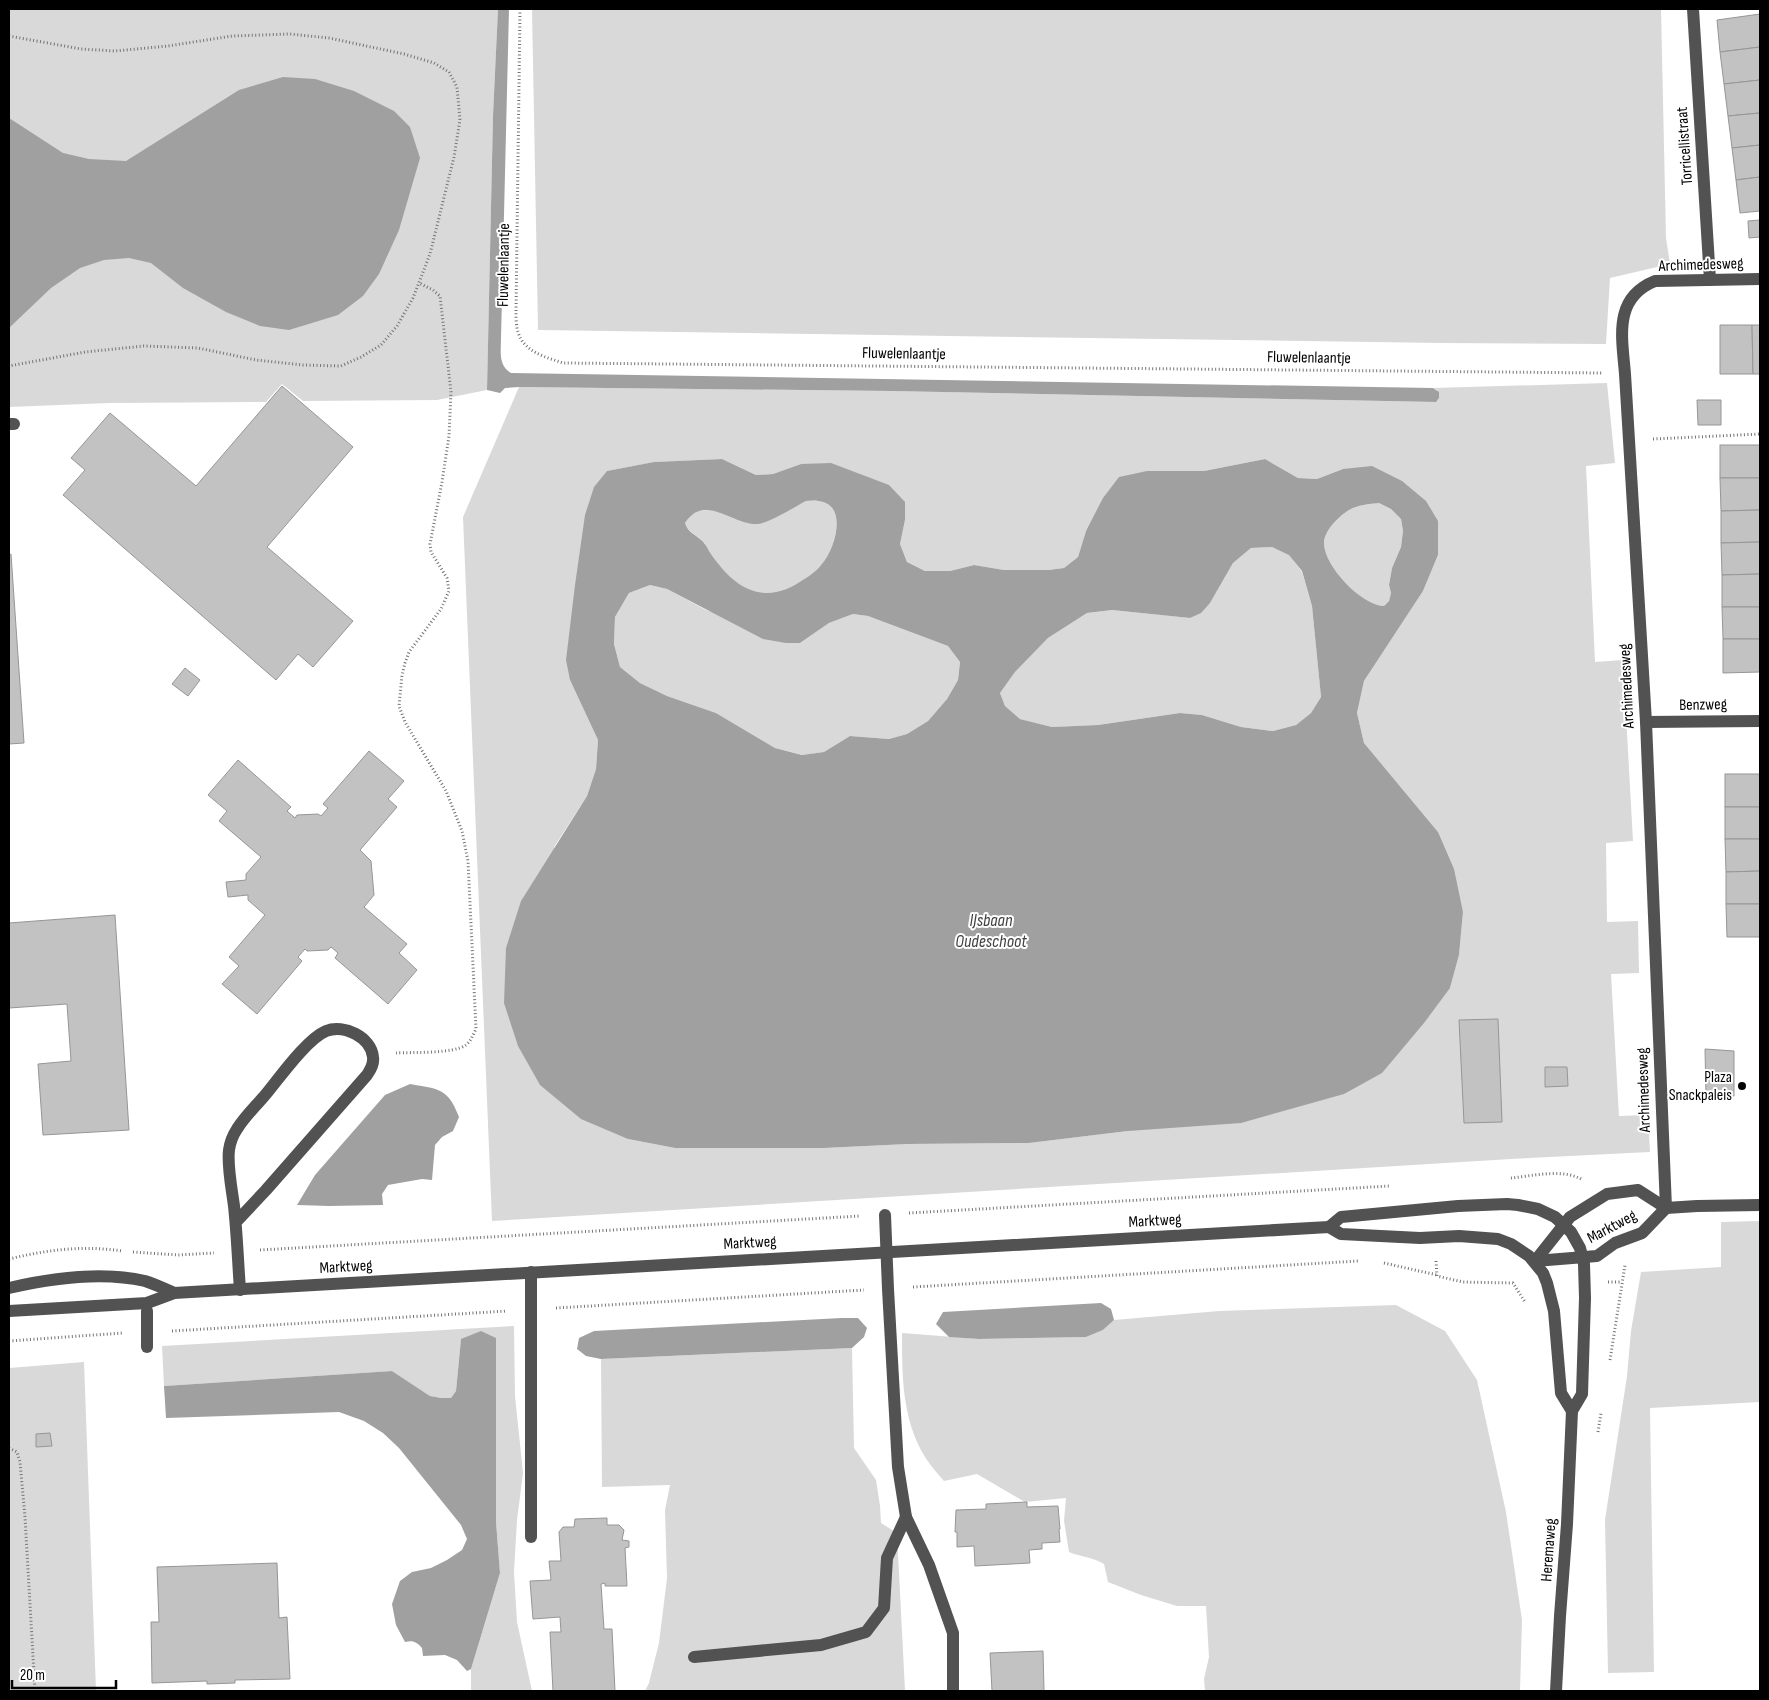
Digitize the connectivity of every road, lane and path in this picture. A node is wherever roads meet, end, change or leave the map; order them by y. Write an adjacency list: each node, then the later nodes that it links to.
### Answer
1 (520, 9): 8 (path, Fluwelenlaantje)
2 (1693, 9): 5 (street, Torricellistraat)
3 (9, 36): 6 (path)
4 (1760, 279): 5 (street, Archimedesweg)
5 (1710, 280): 8 (street, Archimedesweg)
6 (419, 283): 7 (path); 13 (path)
7 (9, 366)
8 (1625, 374): 10 (street, Archimedesweg)
9 (1760, 434): 10 (path)
10 (1629, 440): 12 (street, Archimedesweg)
11 (1760, 721): 12 (street, Benzweg)
12 (1646, 722): 16 (street, Archimedesweg)
13 (373, 1055): 18 (street); 18 (street)
14 (1392, 1185): 17 (path)
15 (1760, 1205): 16 (street)
16 (1666, 1208): 19 (street, Marktweg); 23 (street, Marktweg)
17 (885, 1215): 21 (path); 22 (street)
18 (236, 1222): 21 (street)
19 (1564, 1224): 20 (street, Marktweg); 23 (street, Heremaweg); 27 (street, Marktweg)
20 (1329, 1227): 22 (street, Marktweg); 27 (street, Marktweg)
21 (237, 1251): 24 (path); 34 (street)
22 (886, 1252): 30 (street, Marktweg); 33 (street)
23 (1583, 1258): 27 (street, Marktweg); 46 (street, Heremaweg)
24 (9, 1259)
25 (1436, 1260): 31 (path)
26 (1360, 1261): 33 (path)
27 (1535, 1261): 46 (street, Heremaweg)
28 (1380, 1262): 31 (path)
29 (1625, 1264): 44 (path)
30 (531, 1272): 34 (street, Marktweg); 37 (street)
31 (1437, 1276): 36 (path)
32 (9, 1288): 35 (street, Marktweg)
33 (888, 1289): 37 (path); 49 (street)
34 (240, 1290): 35 (street, Marktweg)
35 (174, 1293): 38 (street, Marktweg)
36 (1526, 1304)
37 (531, 1310): 40 (path); 50 (street)
38 (9, 1311)
39 (147, 1311): 43 (street)
40 (166, 1331)
41 (130, 1333): 42 (path)
42 (9, 1341)
43 (147, 1347)
44 (1608, 1367)
45 (1602, 1408): 47 (path)
46 (1572, 1411): 54 (street, Heremaweg)
47 (1597, 1434)
48 (9, 1448): 52 (path)
49 (906, 1517): 51 (street); 53 (street)
50 (532, 1537)
51 (694, 1658)
52 (35, 1691)
53 (953, 1691)
54 (1556, 1691)

